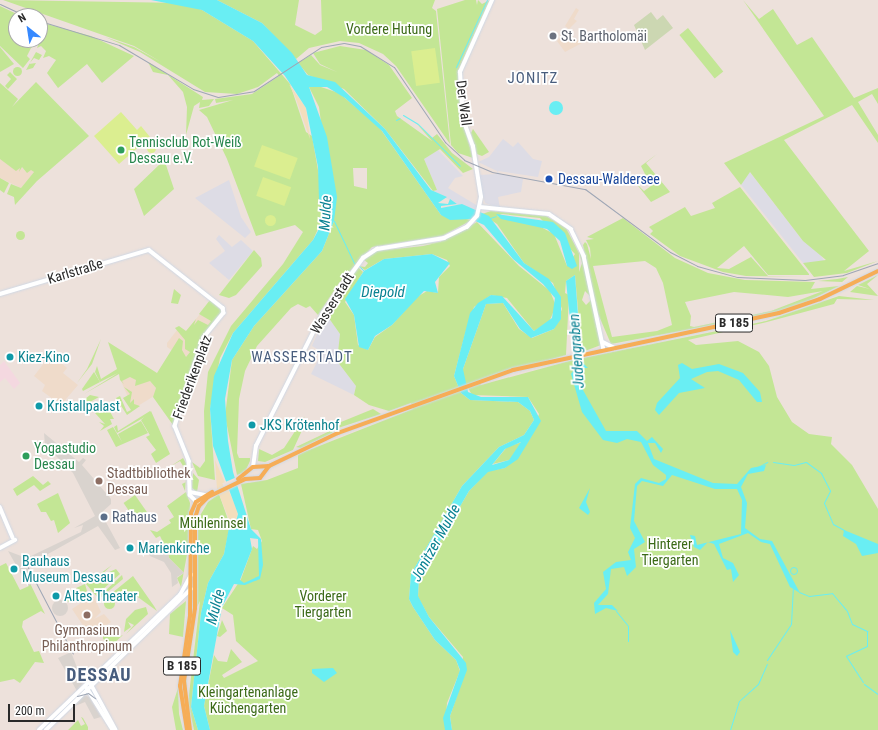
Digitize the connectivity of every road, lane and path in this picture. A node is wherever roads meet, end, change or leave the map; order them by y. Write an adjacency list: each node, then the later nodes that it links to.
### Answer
1 (492, 0): 2 (main road, Der Wall)
2 (480, 209): 6 (main road); 9 (main road, Wasserstadt)
3 (878, 271): 7 (main road, B 185)
4 (0, 294): 5 (main road, Karlstraße)
5 (224, 311): 17 (main road, Friederikenplatz)
6 (603, 342): 7 (main road); 8 (main road)
7 (615, 348): 8 (main road, B 185)
8 (604, 350): 10 (main road, B 185)
9 (253, 457): 11 (main road, Wasserstadt); 12 (main road)
10 (269, 466): 12 (main road, B 185); 14 (main road, B 185)
11 (253, 467): 12 (main road); 13 (main road)
12 (259, 467): 14 (main road)
13 (250, 470): 15 (main road); 16 (main road)
14 (263, 473): 15 (main road)
15 (254, 478): 16 (main road)
16 (239, 480): 18 (main road)
17 (190, 492): 19 (main road); 20 (main road, Friederikenplatz)
18 (216, 492): 19 (main road); 20 (main road)
19 (206, 496): 20 (main road)
20 (198, 503): 25 (main road, B 185); 26 (main road, B 185)
21 (0, 507): 23 (main road)
22 (0, 513): 23 (main road)
23 (14, 539): 24 (main road)
24 (0, 548)
25 (191, 574): 27 (main road, B 185); 28 (main road)
26 (195, 584): 27 (main road); 29 (main road, B 185)
27 (190, 591): 28 (main road); 29 (main road); 30 (main road); 31 (main road, B 185)
28 (183, 592): 32 (main road)
29 (195, 597): 41 (main road, B 185)
30 (182, 598): 31 (main road); 32 (main road)
31 (191, 602): 40 (main road, B 185)
32 (91, 683): 33 (main road); 39 (main road)
33 (86, 687): 34 (main road); 35 (main road); 36 (main road)
34 (81, 695): 35 (main road); 37 (main road)
35 (92, 697): 38 (main road)
36 (39, 730)
37 (46, 730)
38 (113, 730)
39 (116, 730)
40 (187, 730)
41 (190, 730)

